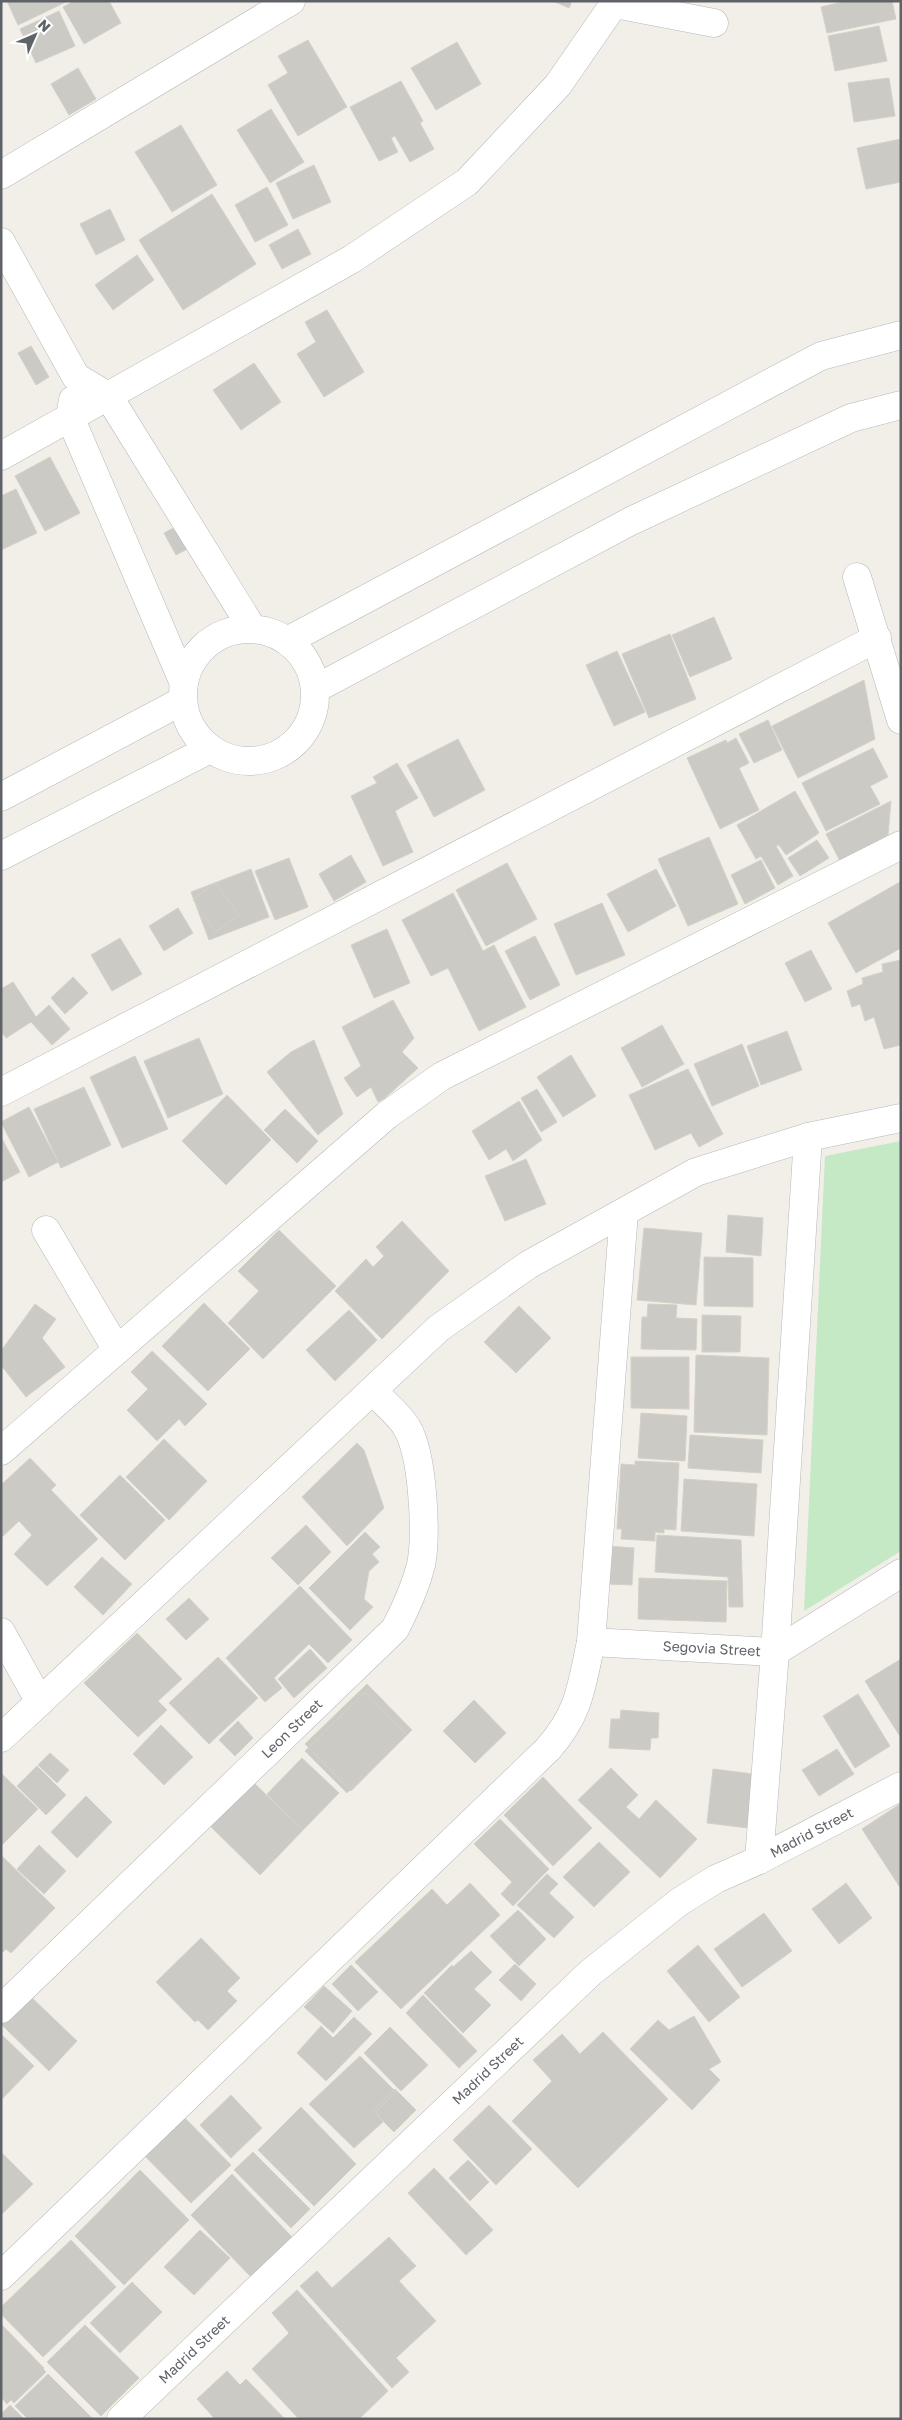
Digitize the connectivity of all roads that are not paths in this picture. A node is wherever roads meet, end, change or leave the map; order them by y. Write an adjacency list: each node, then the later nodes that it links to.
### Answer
1 (291, 1): 4 (street)
2 (616, 3): 3 (street); 8 (street)
3 (714, 23)
4 (1, 175)
5 (1, 242): 7 (street)
6 (901, 335): 15 (street)
7 (76, 377): 8 (street); 10 (street)
8 (109, 397): 10 (street); 13 (street)
9 (901, 405): 16 (street)
10 (70, 417): 11 (street); 17 (street)
11 (1, 456)
12 (857, 577): 14 (street)
13 (252, 628): 15 (street); 17 (street)
14 (877, 638): 18 (street); 23 (street)
15 (287, 641): 16 (street)
16 (315, 689): 19 (street)
17 (183, 691): 19 (street); 20 (street)
18 (901, 720)
19 (210, 749): 22 (street)
20 (1, 797)
21 (901, 844): 28 (street)
22 (1, 856)
23 (1, 1092)
24 (901, 1118): 25 (street)
25 (808, 1137): 26 (street); 34 (street)
26 (624, 1212): 29 (street); 33 (street)
27 (46, 1230): 28 (street)
28 (118, 1350): 30 (street)
29 (373, 1391): 35 (street); 39 (street, Leon Street)
30 (1, 1451)
31 (901, 1573): 34 (street, Segovia Street)
32 (1, 1632): 35 (street)
33 (591, 1642): 34 (street, Segovia Street); 40 (street)
34 (775, 1652): 38 (street)
35 (40, 1702): 36 (street)
36 (1, 1738)
37 (901, 1786): 38 (street, Madrid Street)
38 (759, 1860): 41 (street, Madrid Street)
39 (1, 2008)
40 (1, 2276)
41 (121, 2419)

